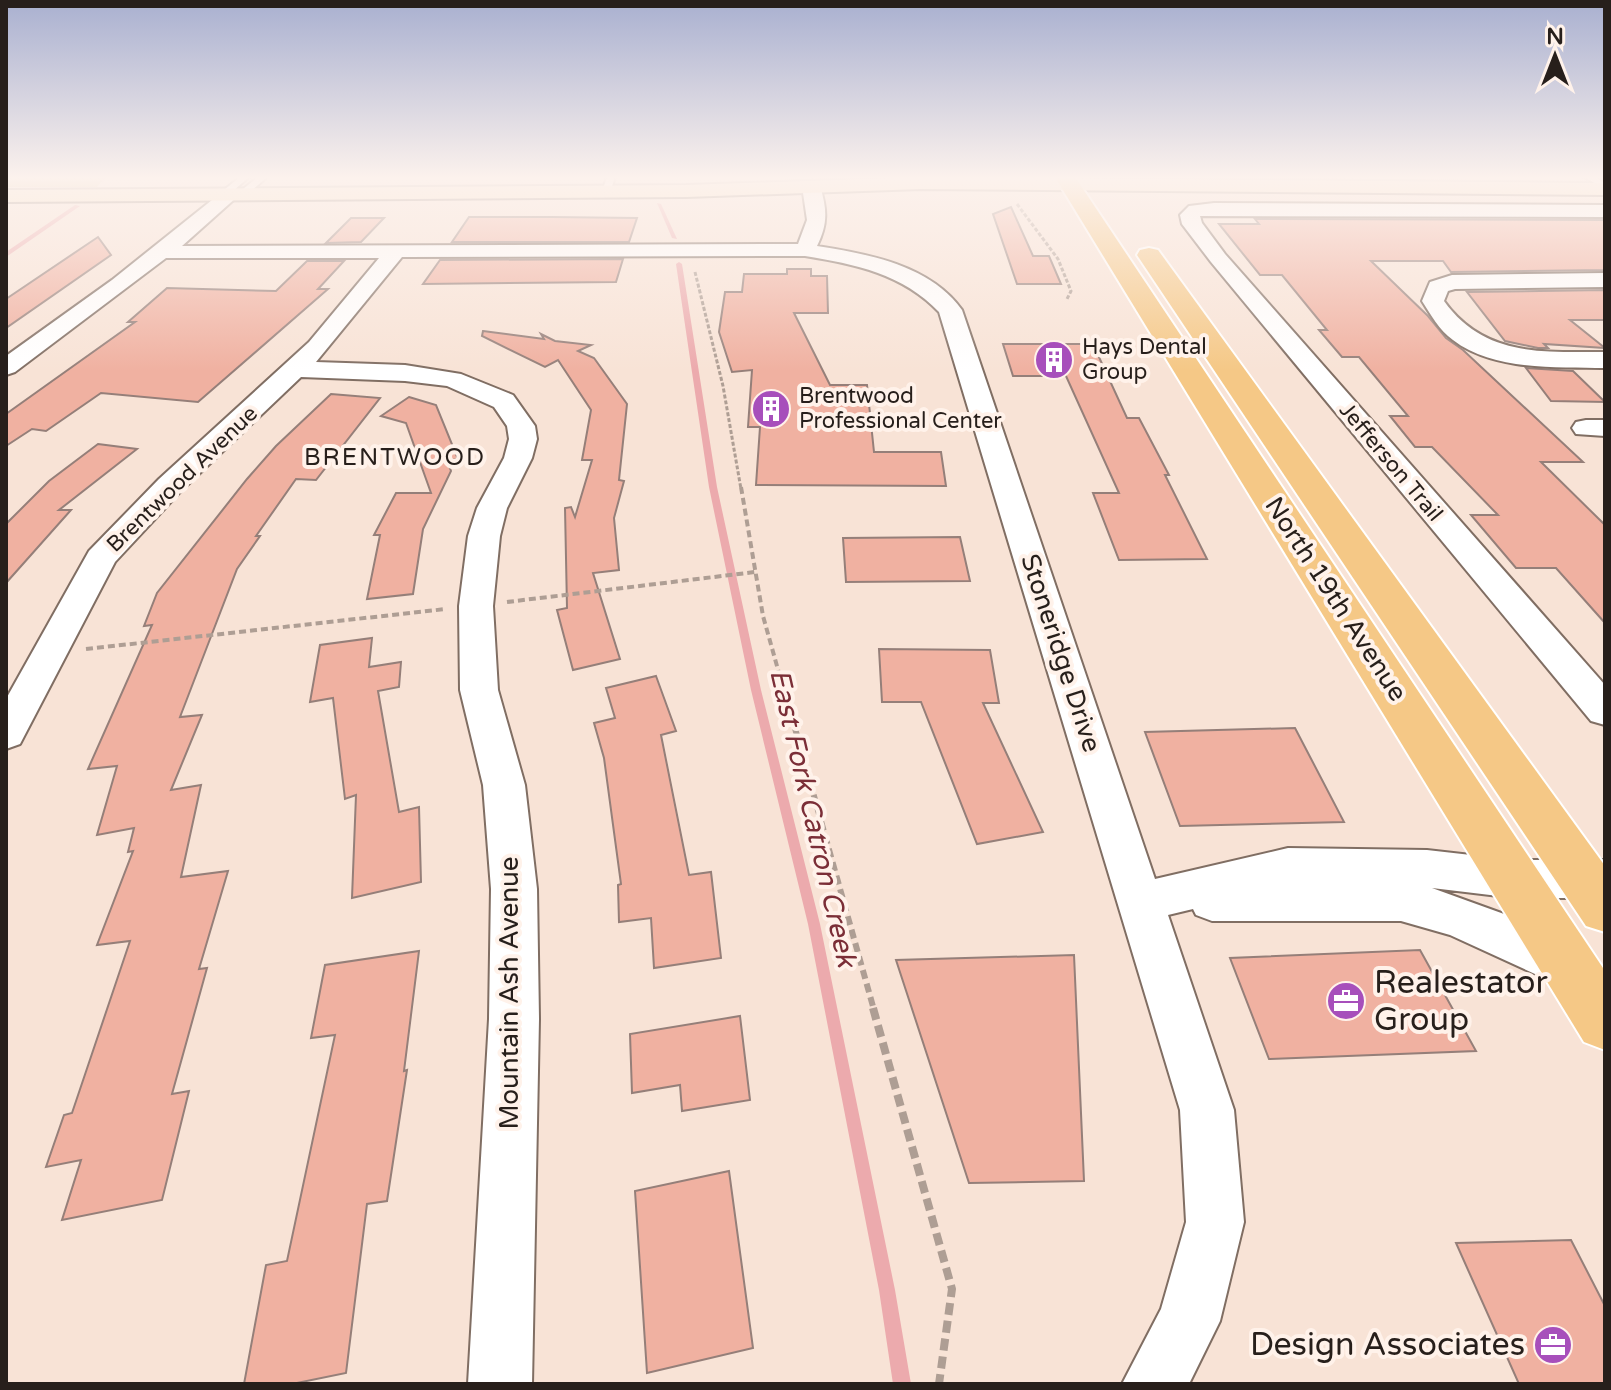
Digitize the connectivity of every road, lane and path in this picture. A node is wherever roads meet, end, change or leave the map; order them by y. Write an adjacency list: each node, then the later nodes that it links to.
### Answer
1 (176, 242): 9 (street)
2 (809, 242): 7 (street)
3 (1044, 242): 12 (path)
4 (1119, 242): 21 (main road, North 19th Avenue)
5 (1126, 242): 22 (main road, North 19th Avenue)
6 (1206, 242): 19 (street, Jefferson Trail)
7 (805, 250): 8 (street, Stoneridge Drive); 23 (street, Stoneridge Drive)
8 (690, 251): 10 (street, Stoneridge Drive); 16 (path)
9 (164, 252): 10 (street, Stoneridge Drive); 14 (street)
10 (395, 252): 15 (street, Brentwood Avenue)
11 (1605, 280): 13 (street)
12 (1067, 299)
13 (1602, 362)
14 (6, 367)
15 (296, 369): 17 (street, Mountain Ash Avenue); 18 (street, Brentwood Avenue)
16 (755, 572): 17 (path); 27 (path)
17 (476, 606): 18 (path); 26 (street, Mountain Ash Avenue)
18 (55, 642): 20 (street, Brentwood Avenue)
19 (1605, 711)
20 (6, 734)
21 (1515, 879): 22 (street); 23 (street); 24 (main road, North 19th Avenue)
22 (1598, 889)
23 (1141, 902): 24 (street); 28 (street, Stoneridge Drive)
24 (1570, 968): 25 (main road, North 19th Avenue)
25 (1605, 1022)
26 (500, 1384)
27 (939, 1384)
28 (1154, 1384)

